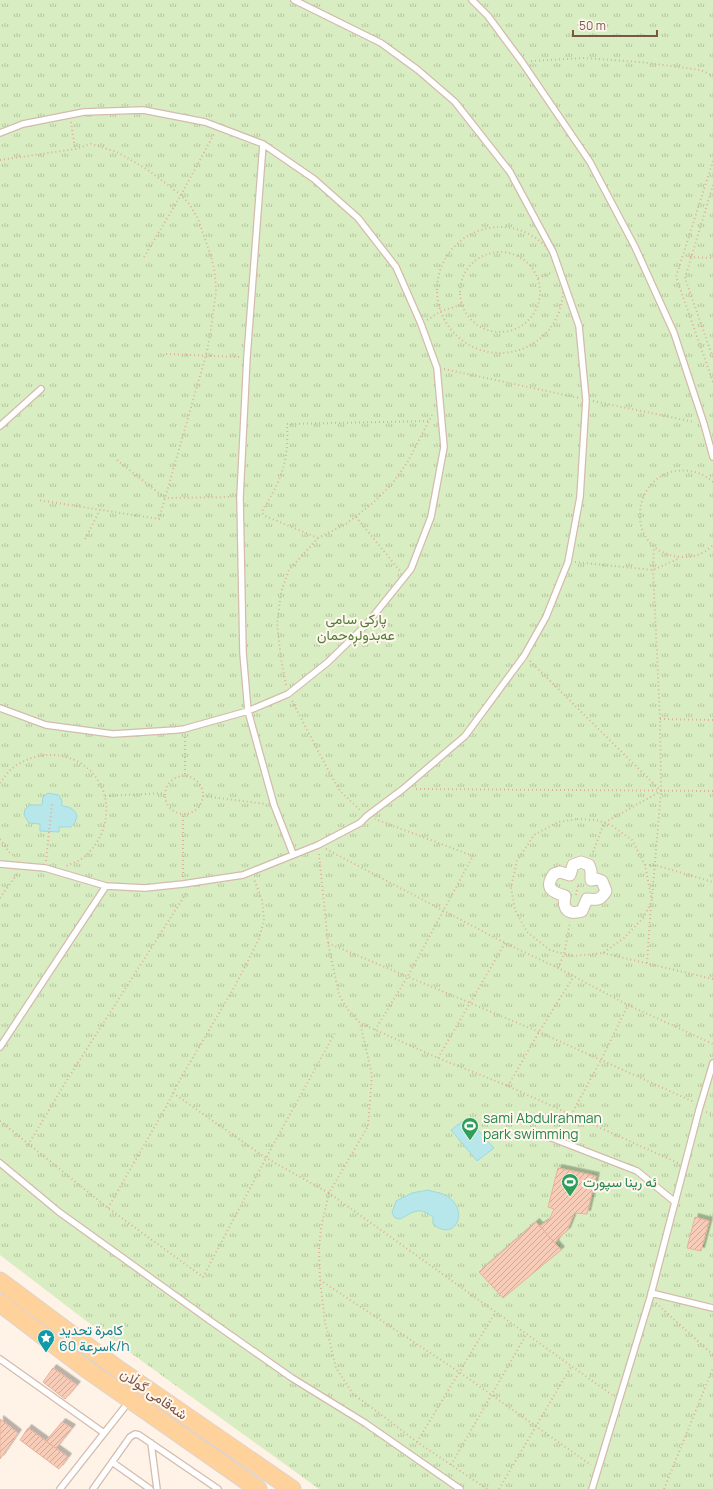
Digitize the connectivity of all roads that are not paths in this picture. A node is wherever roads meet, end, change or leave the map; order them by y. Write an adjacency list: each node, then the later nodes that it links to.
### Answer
1 (294, 0): 10 (lane)
2 (472, 0): 7 (lane)
3 (0, 134): 4 (lane)
4 (263, 144): 9 (lane); 9 (lane)
5 (41, 389): 6 (lane)
6 (0, 426)
7 (713, 457)
8 (0, 708): 9 (lane)
9 (248, 712): 10 (lane)
10 (293, 854): 12 (lane)
11 (0, 864): 12 (lane)
12 (106, 886): 14 (lane)
13 (572, 913): 13 (street)
14 (0, 1047)
15 (713, 1063): 18 (lane)
16 (544, 1135): 18 (lane)
17 (0, 1163): 35 (lane)
18 (675, 1202): 20 (lane)
19 (0, 1281): 34 (main road, شەقامی گوڵان)
20 (651, 1296): 22 (lane); 36 (lane)
21 (0, 1303): 28 (main road, شەقامی گوڵان)
22 (713, 1308)
23 (0, 1359): 25 (lane)
24 (124, 1408): 25 (lane)
25 (104, 1434): 29 (lane)
26 (151, 1443): 27 (lane); 32 (lane); 33 (lane)
27 (112, 1462): 30 (lane); 31 (lane)
28 (252, 1485)
29 (60, 1489)
30 (93, 1489)
31 (150, 1489)
32 (157, 1489)
33 (218, 1489)
34 (292, 1489)
35 (460, 1489)
36 (592, 1489)

